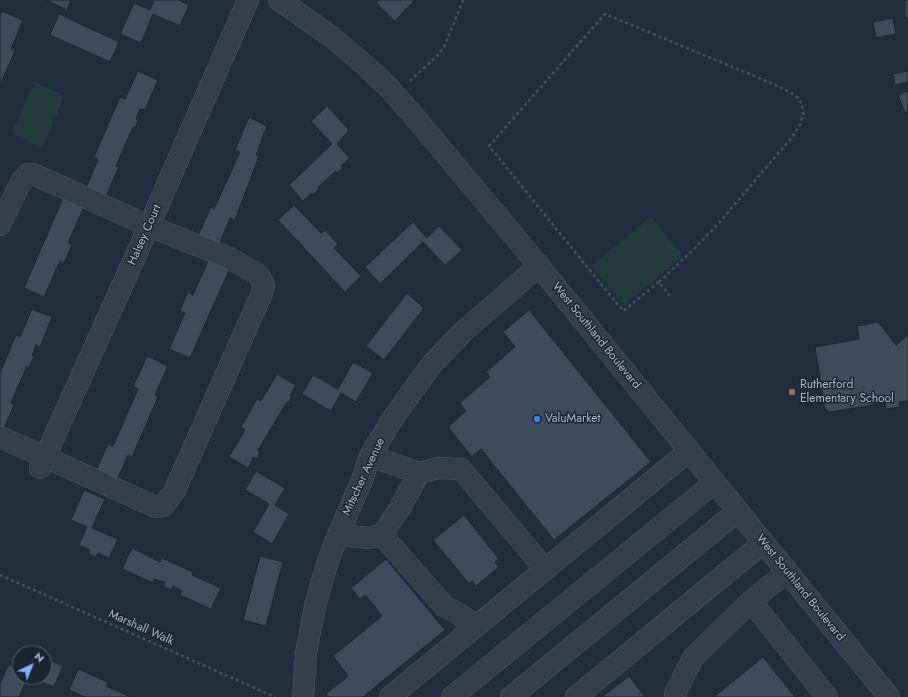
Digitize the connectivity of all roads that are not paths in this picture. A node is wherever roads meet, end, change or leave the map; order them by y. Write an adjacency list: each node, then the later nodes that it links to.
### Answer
1 (248, 0): 4 (street, Halsey Court)
2 (279, 0): 5 (street, West Southland Boulevard)
3 (0, 225): 4 (street)
4 (149, 226): 9 (street, Halsey Court); 9 (street)
5 (539, 266): 7 (street, West Southland Boulevard); 8 (street, Mitscher Avenue)
6 (0, 437): 9 (street)
7 (689, 451): 11 (street, West Southland Boulevard); 16 (street)
8 (370, 456): 10 (street); 13 (street, Mitscher Avenue)
9 (43, 462)
10 (419, 473): 14 (street); 16 (street)
11 (714, 483): 12 (street, West Southland Boulevard); 22 (street)
12 (738, 511): 15 (street, West Southland Boulevard); 23 (street)
13 (338, 535): 14 (street); 21 (street, Mitscher Avenue)
14 (382, 536): 19 (street)
15 (763, 543): 17 (street, West Southland Boulevard); 24 (street)
16 (545, 569): 19 (street)
17 (787, 572): 18 (street); 27 (street, West Southland Boulevard)
18 (751, 601): 25 (street); 26 (street)
19 (476, 626): 20 (street)
20 (396, 695)
21 (303, 697)
22 (452, 697)
23 (511, 697)
24 (576, 697)
25 (676, 697)
26 (827, 697)
27 (889, 697)

